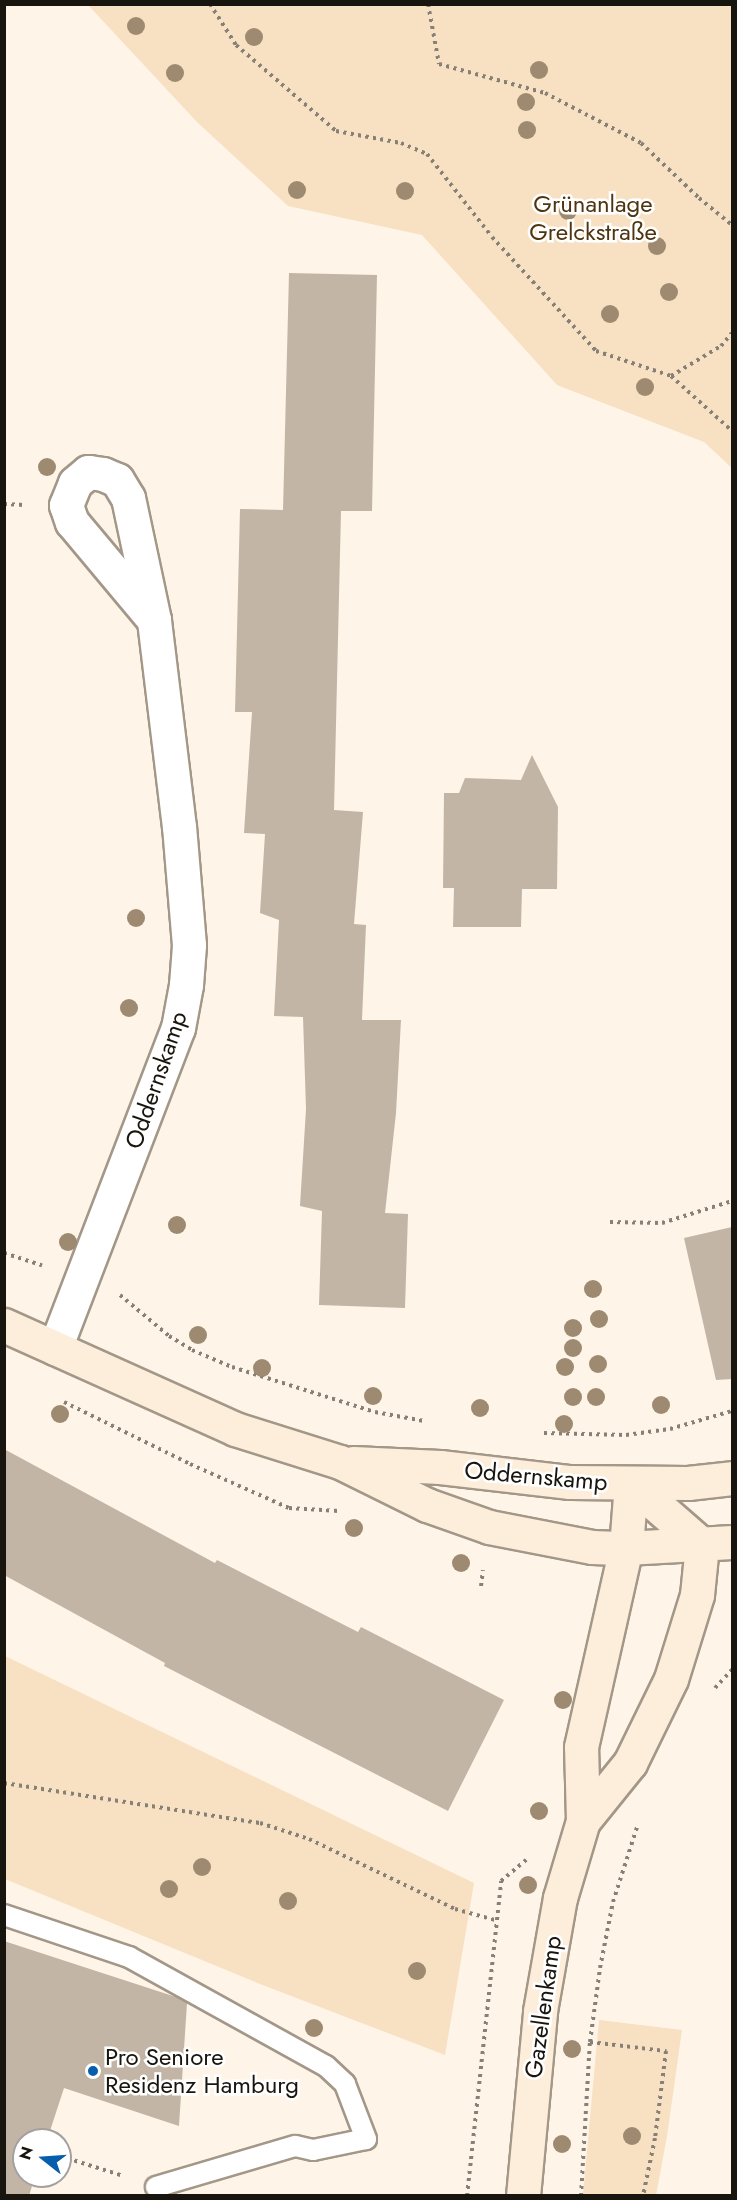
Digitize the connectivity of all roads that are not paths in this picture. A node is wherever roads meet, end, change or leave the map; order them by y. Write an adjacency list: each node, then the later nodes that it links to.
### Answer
1 (154, 620): 3 (street, Oddernskamp)
2 (4, 1325): 3 (main road, Oddernskamp)
3 (55, 1348): 4 (main road, Oddernskamp)
4 (340, 1462): 6 (main road, Oddernskamp); 8 (main road, Oddernskamp)
5 (732, 1478): 6 (main road, Oddernskamp)
6 (631, 1484): 7 (main road); 8 (main road, Gazellenkamp)
7 (717, 1543): 8 (main road, Oddernskamp); 9 (main road, Gazellenkamp)
8 (626, 1548): 9 (main road, Gazellenkamp)
9 (583, 1821): 12 (main road, Gazellenkamp)
10 (4, 1915): 11 (lane)
11 (156, 2187)
12 (523, 2196)

